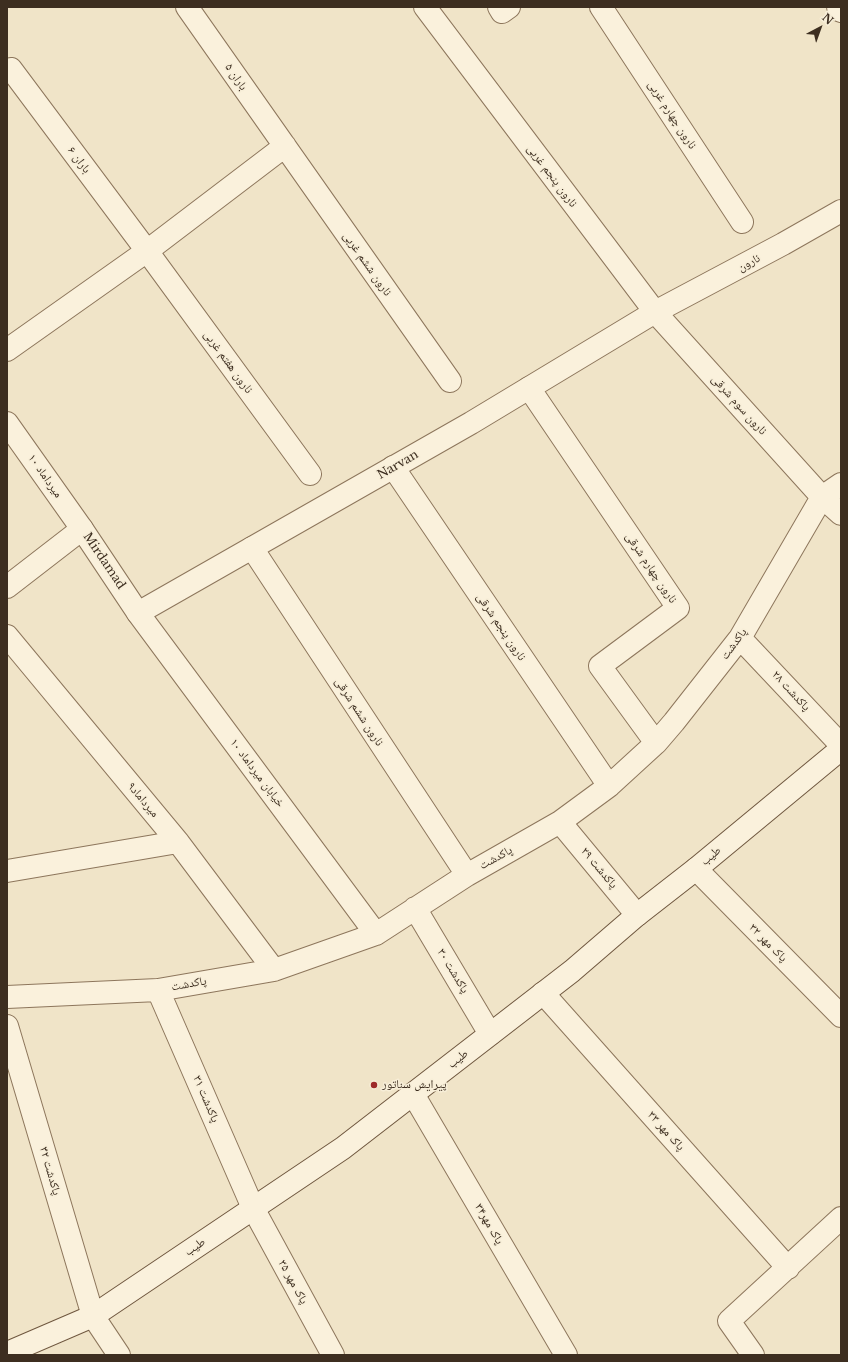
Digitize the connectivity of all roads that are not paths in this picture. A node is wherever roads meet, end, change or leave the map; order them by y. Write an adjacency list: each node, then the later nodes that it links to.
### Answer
1 (187, 7): 7 (street, باران ۵)
2 (424, 7): 11 (street, نارون پنجم غربی)
3 (601, 7): 9 (street, نارون چهارم غربی)
4 (838, 7): 5 (street)
5 (841, 11)
6 (11, 69): 10 (street, باران ۶)
7 (285, 146): 10 (street); 13 (street, نارون ششم غربی)
8 (841, 211): 11 (street, نارون)
9 (742, 222)
10 (147, 250): 12 (street); 17 (street, نارون هفتم غربی)
11 (655, 312): 14 (street, Narvan); 19 (street, نارون سوم شرقی)
12 (7, 350)
13 (450, 381)
14 (529, 388): 16 (street, Narvan); 27 (street, نارون چهارم شرقی)
15 (7, 423): 21 (street, میرداماد ۱۰)
16 (393, 467): 22 (street, Narvan); 30 (street, نارون پنجم شرقی)
17 (310, 474)
18 (841, 484): 19 (street, پاکدشت)
19 (822, 497): 20 (street, نارون سوم شرقی); 26 (street, پاکدشت)
20 (841, 514)
21 (82, 529): 23 (street, Mirdamad); 24 (street, Mirdamad)
22 (252, 548): 24 (street, Narvan); 35 (street, نارون ششم شرقی)
23 (7, 587)
24 (138, 613): 38 (street, ۱۰ خیابان میرداماد)
25 (7, 636): 32 (street, میرداماد۹)
26 (740, 638): 27 (street, پاکدشت); 28 (street, پاکدشت ۲۸)
27 (656, 743): 30 (street, پاکدشت)
28 (841, 745)
29 (841, 749): 33 (street, طیب)
30 (609, 786): 31 (street, پاکدشت)
31 (560, 822): 35 (street, پاکدشت); 37 (street, پاکدشت ۲۹)
32 (178, 842): 34 (street); 39 (street, میرداماد۹)
33 (696, 869): 37 (street, طیب); 43 (street, پاک مهر ۳۲)
34 (7, 871)
35 (467, 875): 36 (street, پاکدشت)
36 (415, 908): 38 (street, پاکدشت); 45 (street, پاکدشت ۳۰)
37 (637, 915): 41 (street, طیب)
38 (376, 934): 39 (street, پاکدشت)
39 (274, 970): 40 (street, پاکدشت)
40 (158, 990): 42 (street, پاکدشت); 47 (street, پاکدشت ۳۱)
41 (544, 993): 45 (street, طیب); 49 (street, پاک مهر ۳۳)
42 (7, 997)
43 (841, 1016)
44 (7, 1026): 50 (street, پاکدشت ۳۲)
45 (490, 1034): 46 (street, طیب)
46 (413, 1094): 47 (street, طیب); 54 (street, پاک مهر۳۴)
47 (253, 1208): 50 (street, طیب); 53 (street, پاک مهر ۳۵)
48 (838, 1227): 49 (street)
49 (788, 1268): 55 (street)
50 (93, 1316): 51 (street, طیب); 52 (street, پاکدشت ۳۲)
51 (7, 1353)
52 (119, 1355)
53 (333, 1355)
54 (566, 1355)
55 (753, 1355)

